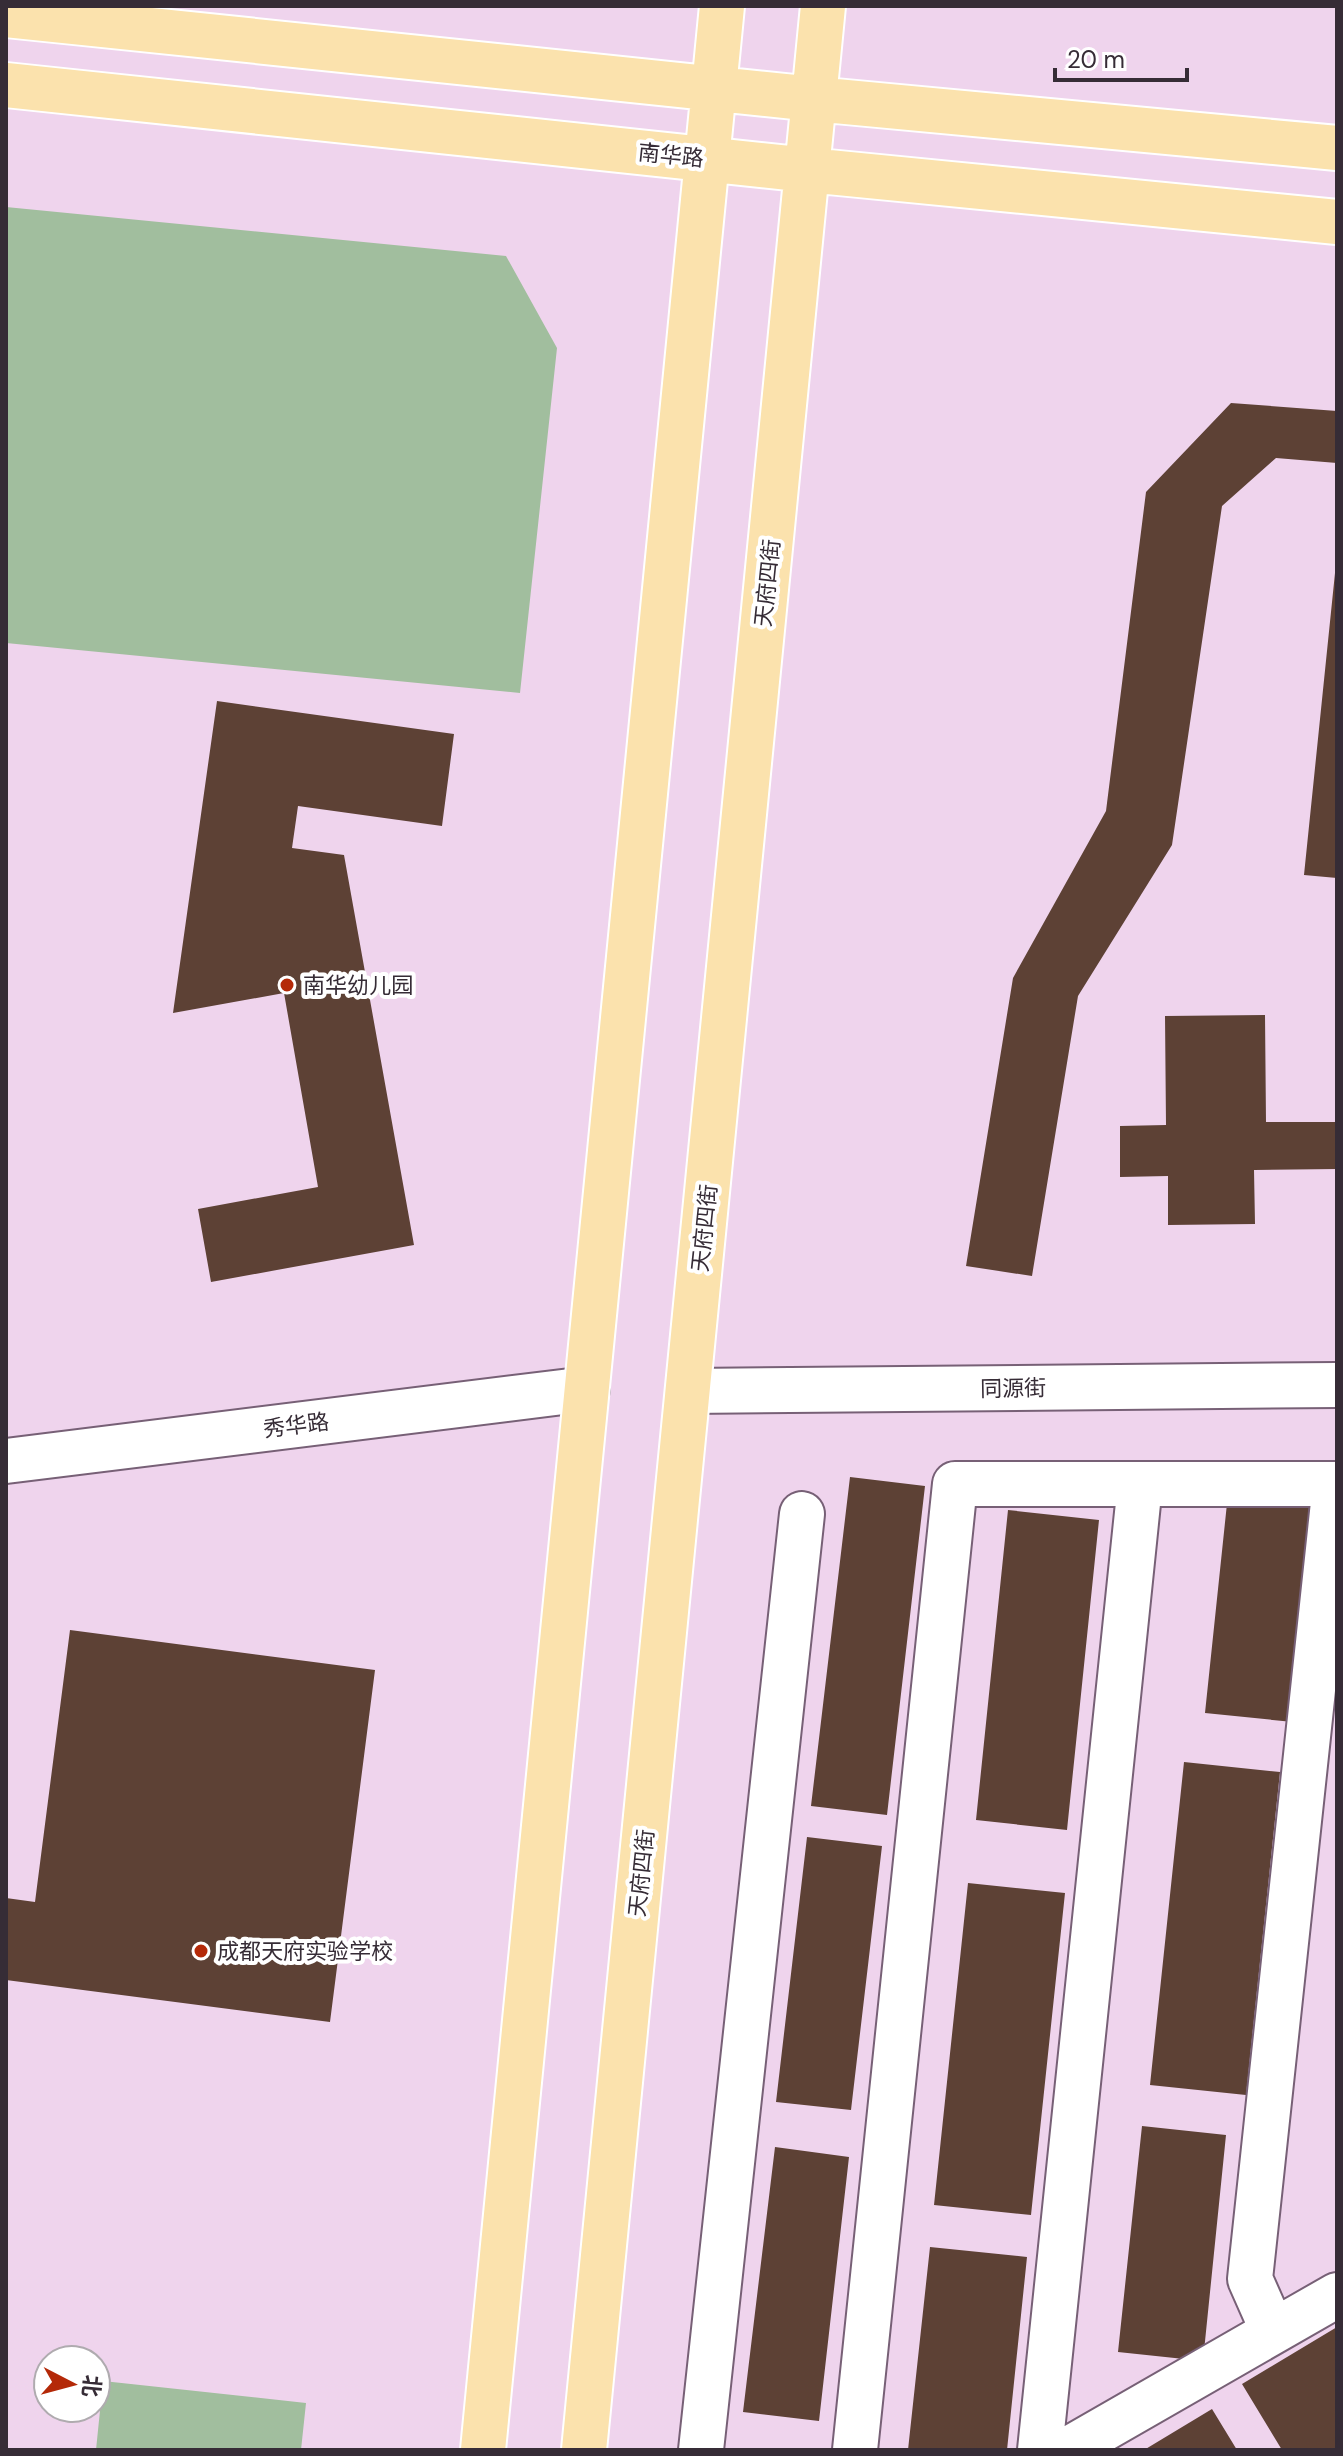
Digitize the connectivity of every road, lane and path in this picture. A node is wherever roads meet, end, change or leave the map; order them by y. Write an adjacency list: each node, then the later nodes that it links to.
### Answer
1 (722, 6): 5 (main road)
2 (823, 6): 6 (main road, 天府四街)
3 (6, 15): 5 (main road)
4 (6, 85): 8 (main road, 南华路)
5 (714, 88): 6 (main road); 8 (main road)
6 (814, 99): 7 (main road); 9 (main road, 天府四街)
7 (1337, 148)
8 (707, 159): 9 (main road, 南华路); 12 (main road)
9 (808, 170): 10 (main road, 南华路); 13 (main road, 天府四街)
10 (1337, 222)
11 (1337, 1385): 13 (street, 同源街)
12 (587, 1389): 14 (street, 秀华路); 20 (main road)
13 (688, 1391): 21 (main road, 天府四街)
14 (6, 1461)
15 (1140, 1484): 16 (street); 23 (street); 24 (street)
16 (1336, 1484): 19 (street)
17 (802, 1514): 22 (street)
18 (1337, 2295): 19 (street)
19 (1273, 2331): 25 (street)
20 (483, 2450)
21 (584, 2450)
22 (701, 2450)
23 (855, 2450)
24 (1040, 2450)
25 (1067, 2450)

